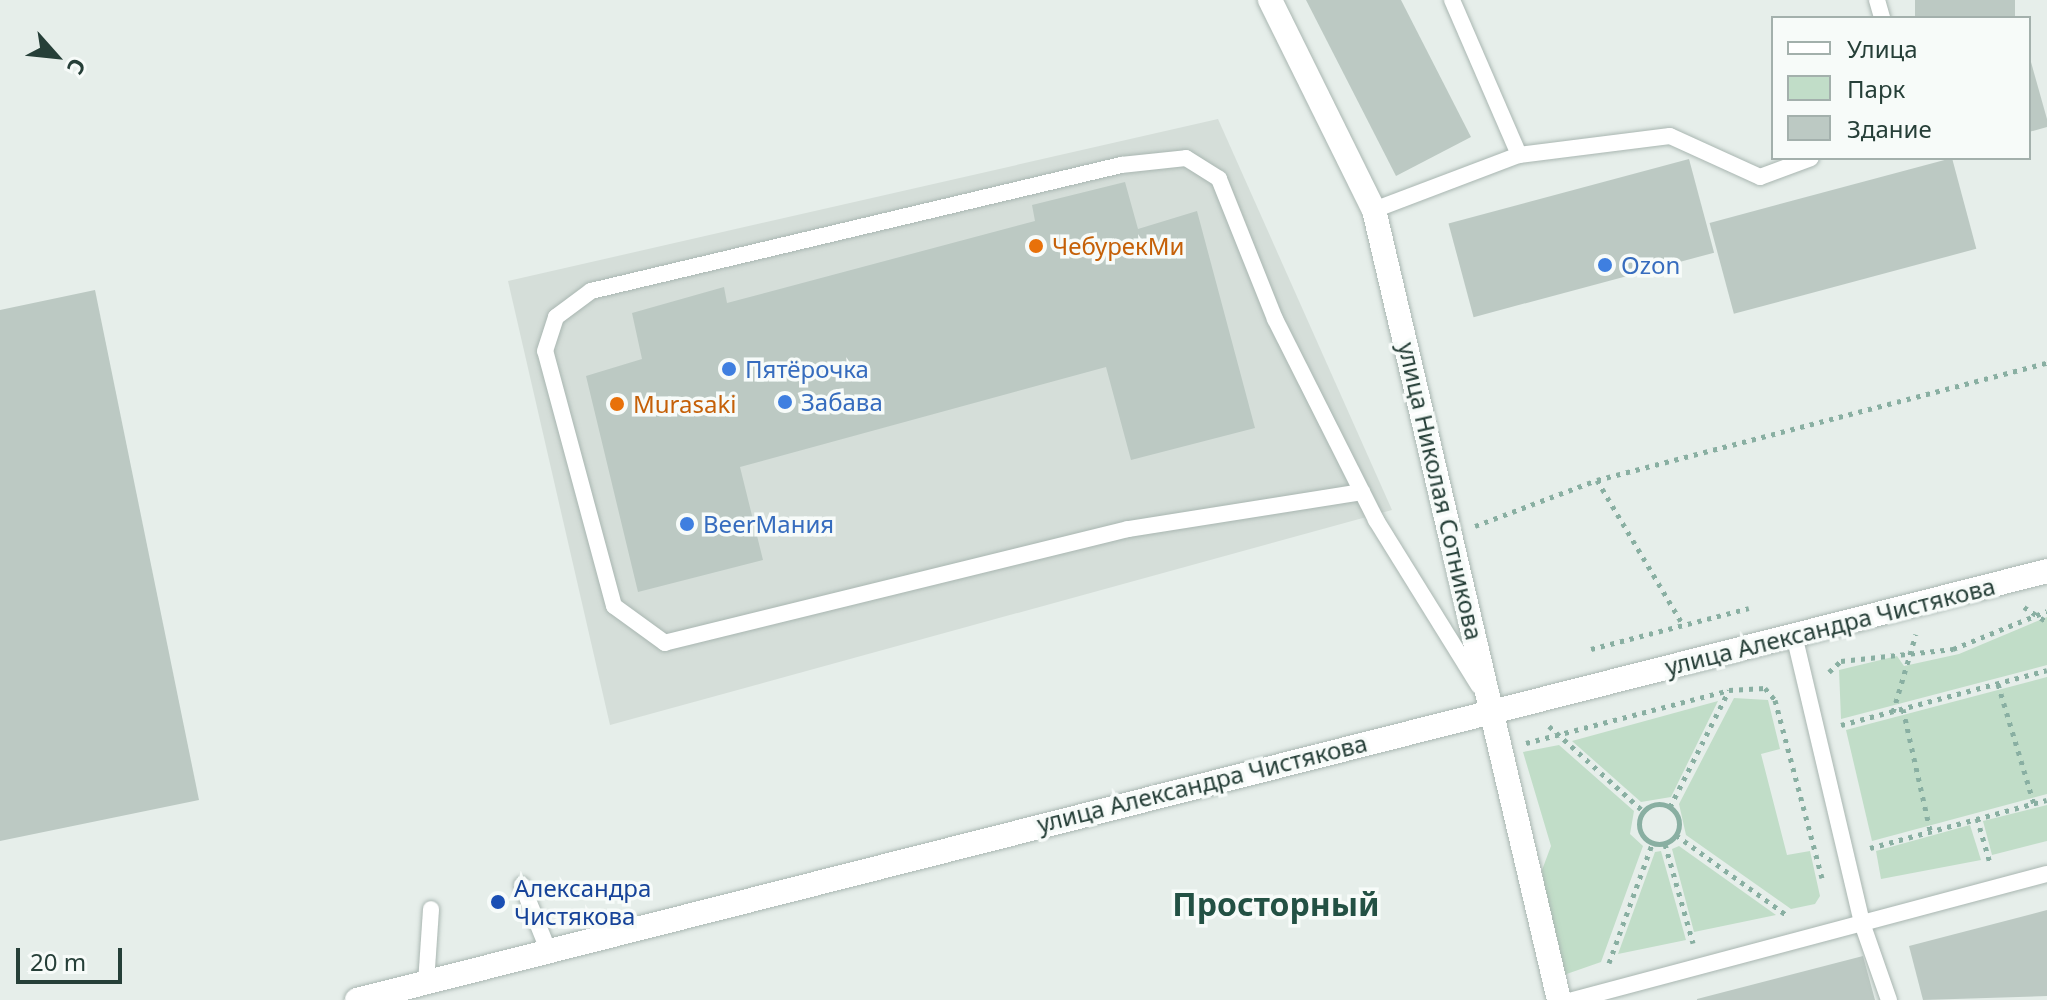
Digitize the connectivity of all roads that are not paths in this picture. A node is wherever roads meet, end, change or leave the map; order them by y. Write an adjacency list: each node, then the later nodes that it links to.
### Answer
1 (1270, 0): 5 (street, улица Николая Сотникова)
2 (1452, 0): 3 (lane)
3 (1519, 155): 4 (lane); 5 (lane)
4 (1806, 160)
5 (1374, 210): 9 (street, улица Николая Сотникова)
6 (1362, 492): 6 (lane); 9 (lane)
7 (2047, 571): 8 (street, улица Александра Чистякова)
8 (1794, 635): 9 (street, улица Александра Чистякова); 13 (lane)
9 (1493, 708): 14 (street, улица Александра Чистякова); 18 (street, улица Николая Сотникова)
10 (2047, 874): 13 (lane)
11 (522, 885): 14 (lane)
12 (431, 909): 15 (lane)
13 (1862, 923): 19 (lane); 20 (lane)
14 (549, 952): 16 (street, улица Александра Чистякова)
15 (426, 983): 16 (street, улица Александра Чистякова); 17 (street, улица Александра Чистякова)
16 (456, 988)
17 (357, 1000)
18 (1559, 1000)
19 (1573, 1000)
20 (1889, 1000)

